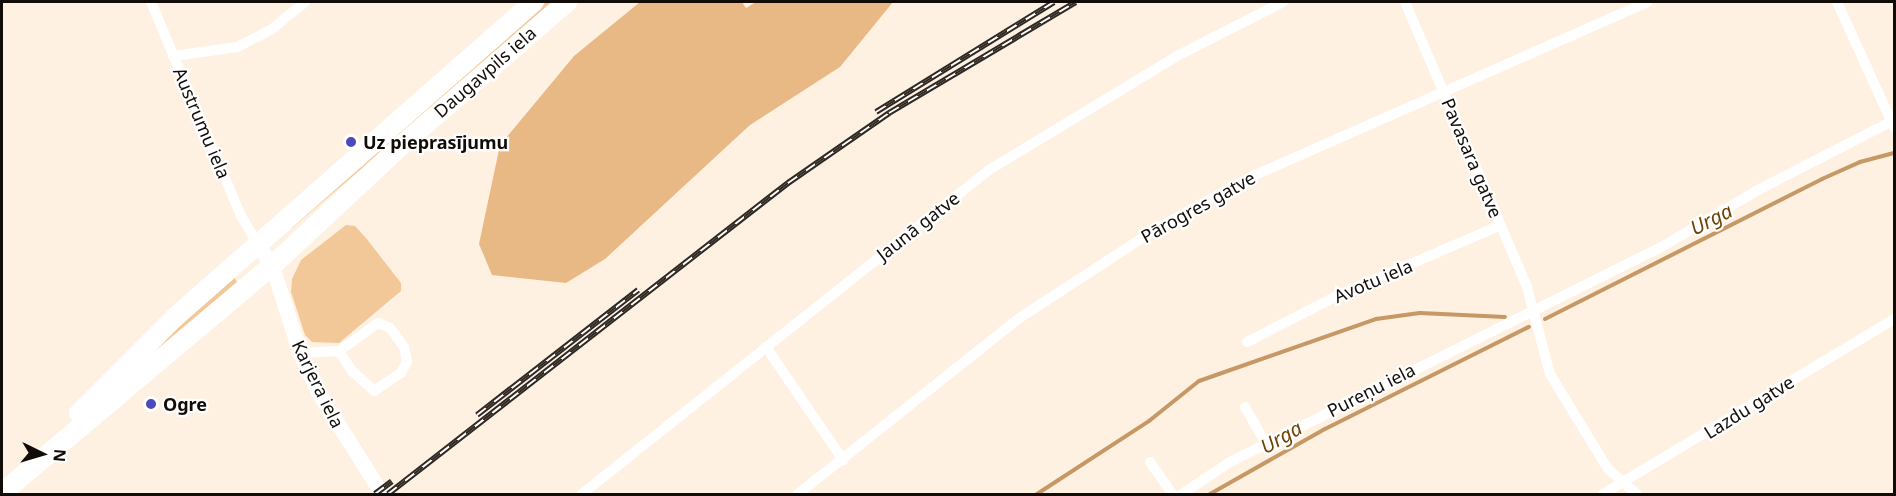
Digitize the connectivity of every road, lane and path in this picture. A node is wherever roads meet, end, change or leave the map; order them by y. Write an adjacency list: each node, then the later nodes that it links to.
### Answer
1 (151, 2): 9 (street, Austrumu iela)
2 (305, 2): 9 (street)
3 (534, 2): 13 (highway, Daugavpils iela)
4 (567, 2): 14 (highway, Daugavpils iela)
5 (1283, 2): 18 (street, Jaunā gatve)
6 (1405, 2): 10 (street, Pavasara gatve)
7 (1647, 2): 10 (street, Pārogres gatve)
8 (1837, 2): 11 (street)
9 (173, 56): 13 (street, Austrumu iela)
10 (1442, 89): 12 (street, Pavasara gatve); 23 (street, Pārogres gatve)
11 (1893, 124): 15 (street, Pureņu iela)
12 (1501, 225): 15 (street, Pavasara gatve); 17 (street, Avotu iela)
13 (257, 243): 14 (street, Karjera iela); 25 (highway, Daugavpils iela)
14 (272, 266): 20 (street, Karjera iela); 25 (highway, Daugavpils iela)
15 (1534, 314): 22 (street, Pureņu iela); 26 (street, Pavasara gatve)
16 (1894, 319): 26 (street, Lazdu gatve)
17 (1247, 342)
18 (766, 347): 23 (street); 29 (street, Jaunā gatve)
19 (339, 351): 19 (street); 20 (street)
20 (300, 353): 28 (street, Karjera iela)
21 (1245, 406): 22 (street)
22 (1266, 444): 32 (street, Pureņu iela)
23 (843, 460): 30 (street, Pārogres gatve)
24 (1150, 462): 31 (street)
25 (20, 477): 27 (highway)
26 (1625, 482): 33 (street, Lazdu gatve); 34 (street)
27 (2, 493)
28 (382, 495)
29 (582, 495)
30 (798, 495)
31 (1172, 495)
32 (1182, 495)
33 (1603, 495)
34 (1637, 495)

